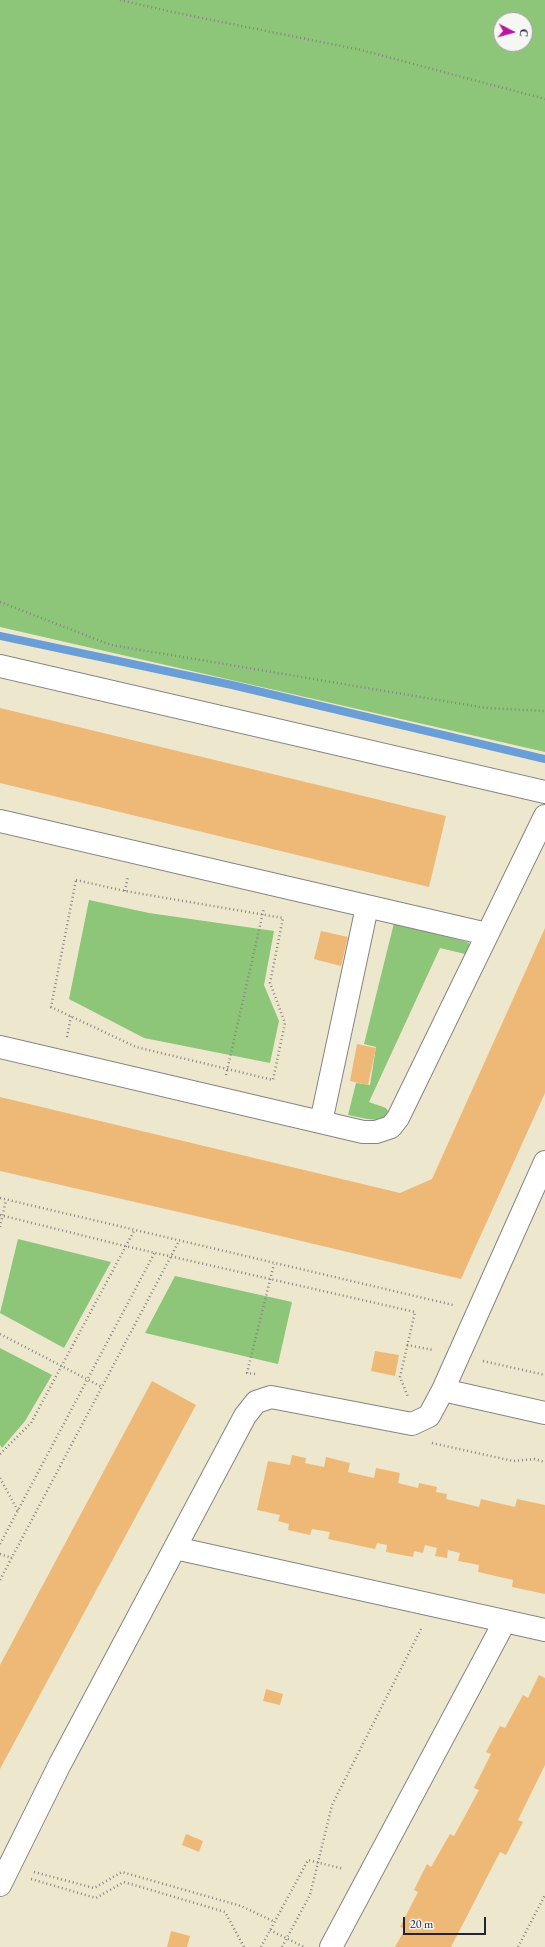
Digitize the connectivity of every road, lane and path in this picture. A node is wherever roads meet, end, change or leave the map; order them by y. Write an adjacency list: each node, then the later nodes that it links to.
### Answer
1 (120, 0): 2 (path)
2 (545, 99)
3 (0, 602): 5 (path)
4 (0, 666): 6 (lane)
5 (545, 711)
6 (545, 792)
7 (545, 816): 12 (lane)
8 (0, 821): 9 (lane)
9 (269, 883): 10 (lane); 11 (path)
10 (367, 907): 12 (lane); 16 (lane)
11 (262, 914): 14 (path); 14 (path); 14 (path)
12 (487, 934): 16 (lane)
13 (0, 1047): 15 (lane)
14 (228, 1069): 15 (path)
15 (220, 1099): 16 (lane)
16 (321, 1122)
17 (545, 1162): 32 (lane)
18 (0, 1198): 19 (path)
19 (6, 1200): 20 (path); 22 (path)
20 (1, 1215): 21 (path); 24 (path)
21 (0, 1227)
22 (134, 1231): 23 (path); 24 (path)
23 (179, 1241): 26 (path); 27 (path)
24 (125, 1246): 25 (path); 33 (path)
25 (155, 1252): 26 (path); 36 (path)
26 (171, 1256): 28 (path); 37 (path)
27 (274, 1264): 28 (path); 29 (path)
28 (270, 1279): 31 (path); 34 (path)
29 (461, 1306)
30 (0, 1334): 33 (path)
31 (407, 1345): 32 (path); 40 (path)
32 (459, 1355): 35 (path); 38 (lane)
33 (61, 1366): 36 (path); 41 (path)
34 (247, 1373)
35 (545, 1375)
36 (87, 1380): 37 (path); 44 (path)
37 (102, 1387): 48 (path)
38 (443, 1390): 39 (lane); 40 (lane)
39 (545, 1413)
40 (419, 1422): 42 (path); 46 (lane)
41 (0, 1454)
42 (545, 1462)
43 (0, 1478): 44 (path)
44 (18, 1510): 45 (path)
45 (0, 1544)
46 (175, 1548): 50 (lane); 55 (lane)
47 (0, 1554): 48 (path)
48 (12, 1558): 49 (path)
49 (0, 1580)
50 (433, 1605): 51 (lane); 53 (path)
51 (505, 1621): 52 (lane); 64 (lane)
52 (545, 1630)
53 (318, 1862): 54 (path); 57 (path); 59 (path)
54 (351, 1871)
55 (6, 1874): 57 (path); 60 (path)
56 (545, 1895): 65 (path)
57 (275, 1922): 58 (path)
58 (270, 1930): 59 (path); 61 (path)
59 (286, 1938): 62 (path); 63 (path)
60 (244, 1947)
61 (261, 1947)
62 (282, 1947)
63 (304, 1947)
64 (331, 1947)
65 (518, 1947)

